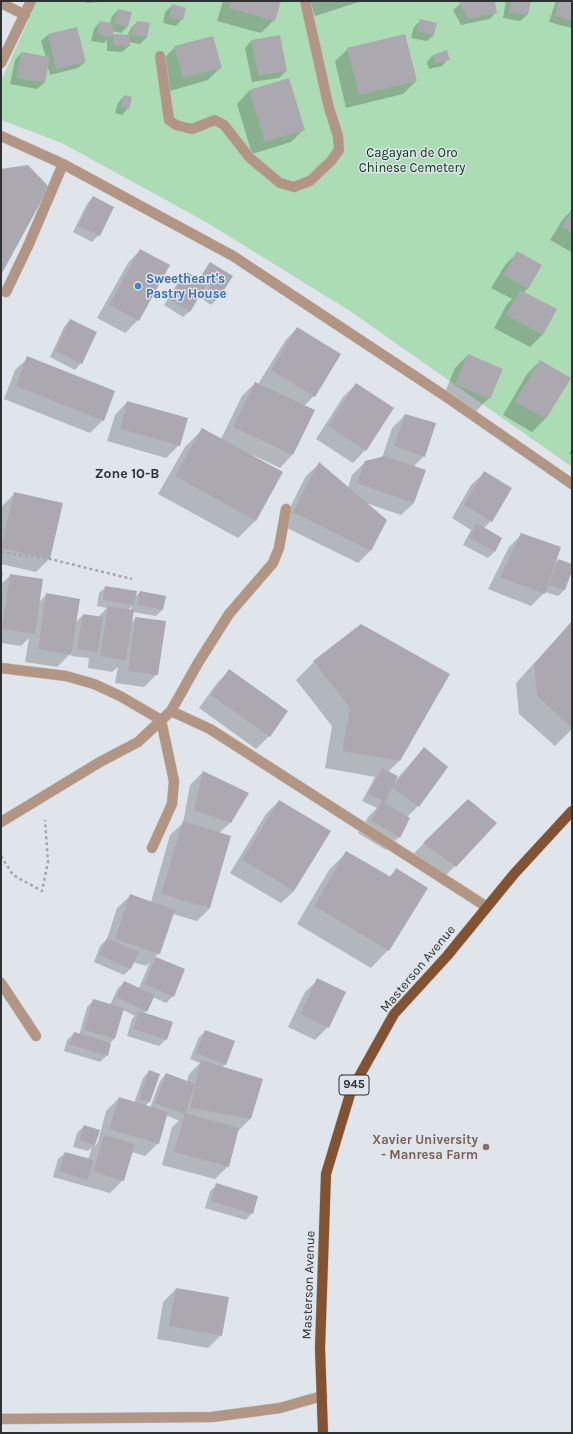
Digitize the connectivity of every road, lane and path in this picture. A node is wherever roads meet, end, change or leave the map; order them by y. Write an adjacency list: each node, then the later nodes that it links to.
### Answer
1 (31, 1): 4 (street)
2 (305, 1): 5 (street)
3 (1, 3): 4 (street)
4 (25, 15): 6 (street)
5 (160, 56)
6 (1, 63)
7 (1, 136): 8 (street)
8 (63, 164): 9 (street); 10 (street)
9 (6, 292)
10 (572, 484)
11 (286, 509): 15 (street)
12 (1, 552): 13 (path)
13 (132, 579)
14 (1, 668): 16 (street)
15 (171, 711): 16 (street); 22 (street)
16 (161, 720): 17 (street); 20 (street)
17 (44, 795): 19 (street); 21 (path)
18 (572, 811): 22 (main road, Masterson Avenue / 945)
19 (1, 822)
20 (152, 848)
21 (1, 856)
22 (487, 907): 25 (main road, Masterson Avenue / 945)
23 (1, 983): 24 (street)
24 (36, 1036)
25 (322, 1396): 26 (street); 27 (main road, Masterson Avenue / 945)
26 (1, 1419)
27 (323, 1433)

